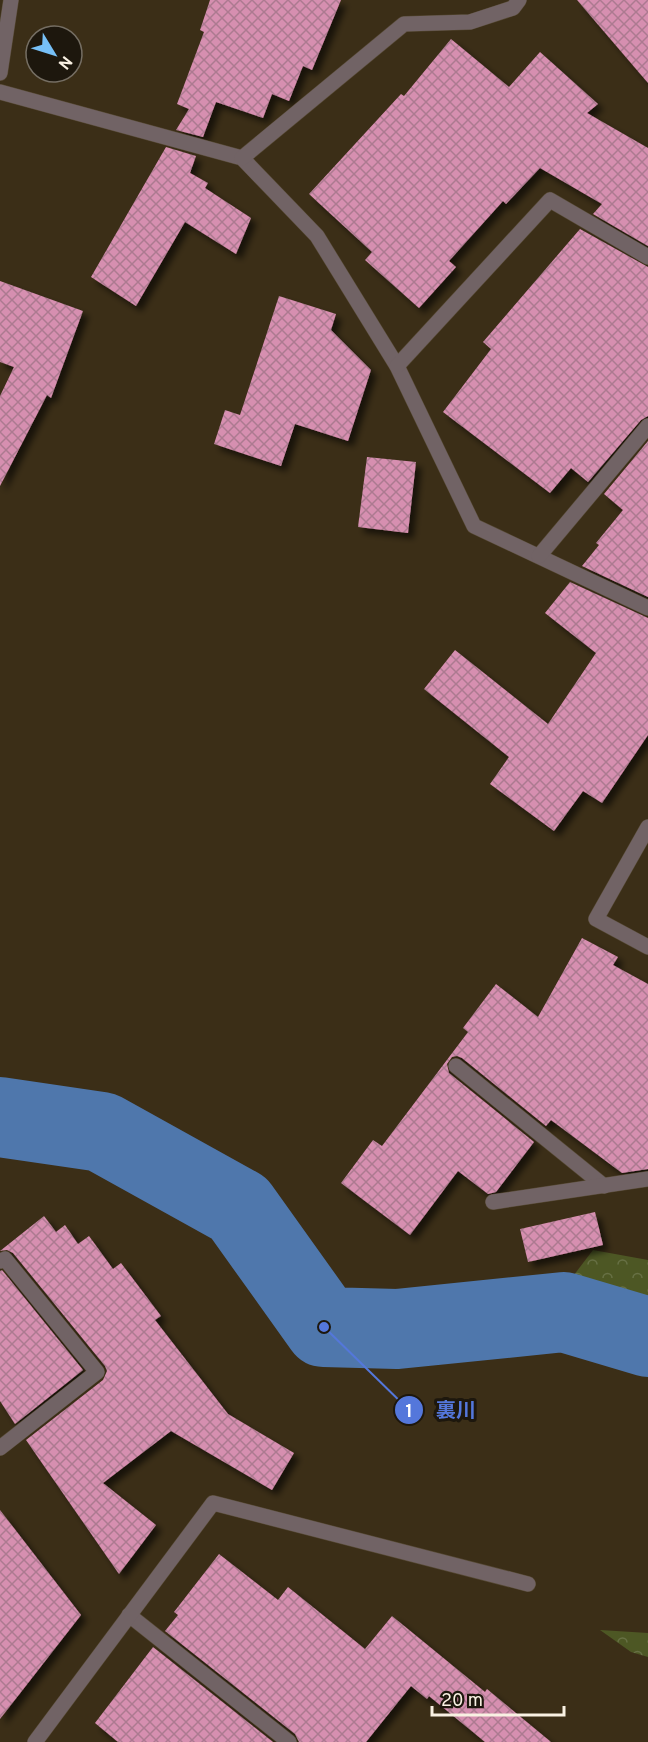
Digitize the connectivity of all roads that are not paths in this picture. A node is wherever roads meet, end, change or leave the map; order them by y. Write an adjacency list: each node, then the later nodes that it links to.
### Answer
1 (11, 0): 3 (street)
2 (519, 0): 5 (street)
3 (0, 73)
4 (0, 92): 5 (street)
5 (242, 158): 7 (street)
6 (648, 258): 7 (street)
7 (397, 366): 9 (street)
8 (648, 426): 9 (street)
9 (539, 556): 10 (street)
10 (648, 608)
11 (648, 827): 12 (street)
12 (648, 947)
13 (456, 1066): 15 (street)
14 (648, 1179): 15 (street)
15 (604, 1186): 16 (street)
16 (493, 1202)
17 (0, 1262): 18 (street)
18 (0, 1448)
19 (528, 1584): 20 (street)
20 (129, 1615): 21 (street); 22 (street)
21 (35, 1742)
22 (289, 1742)

